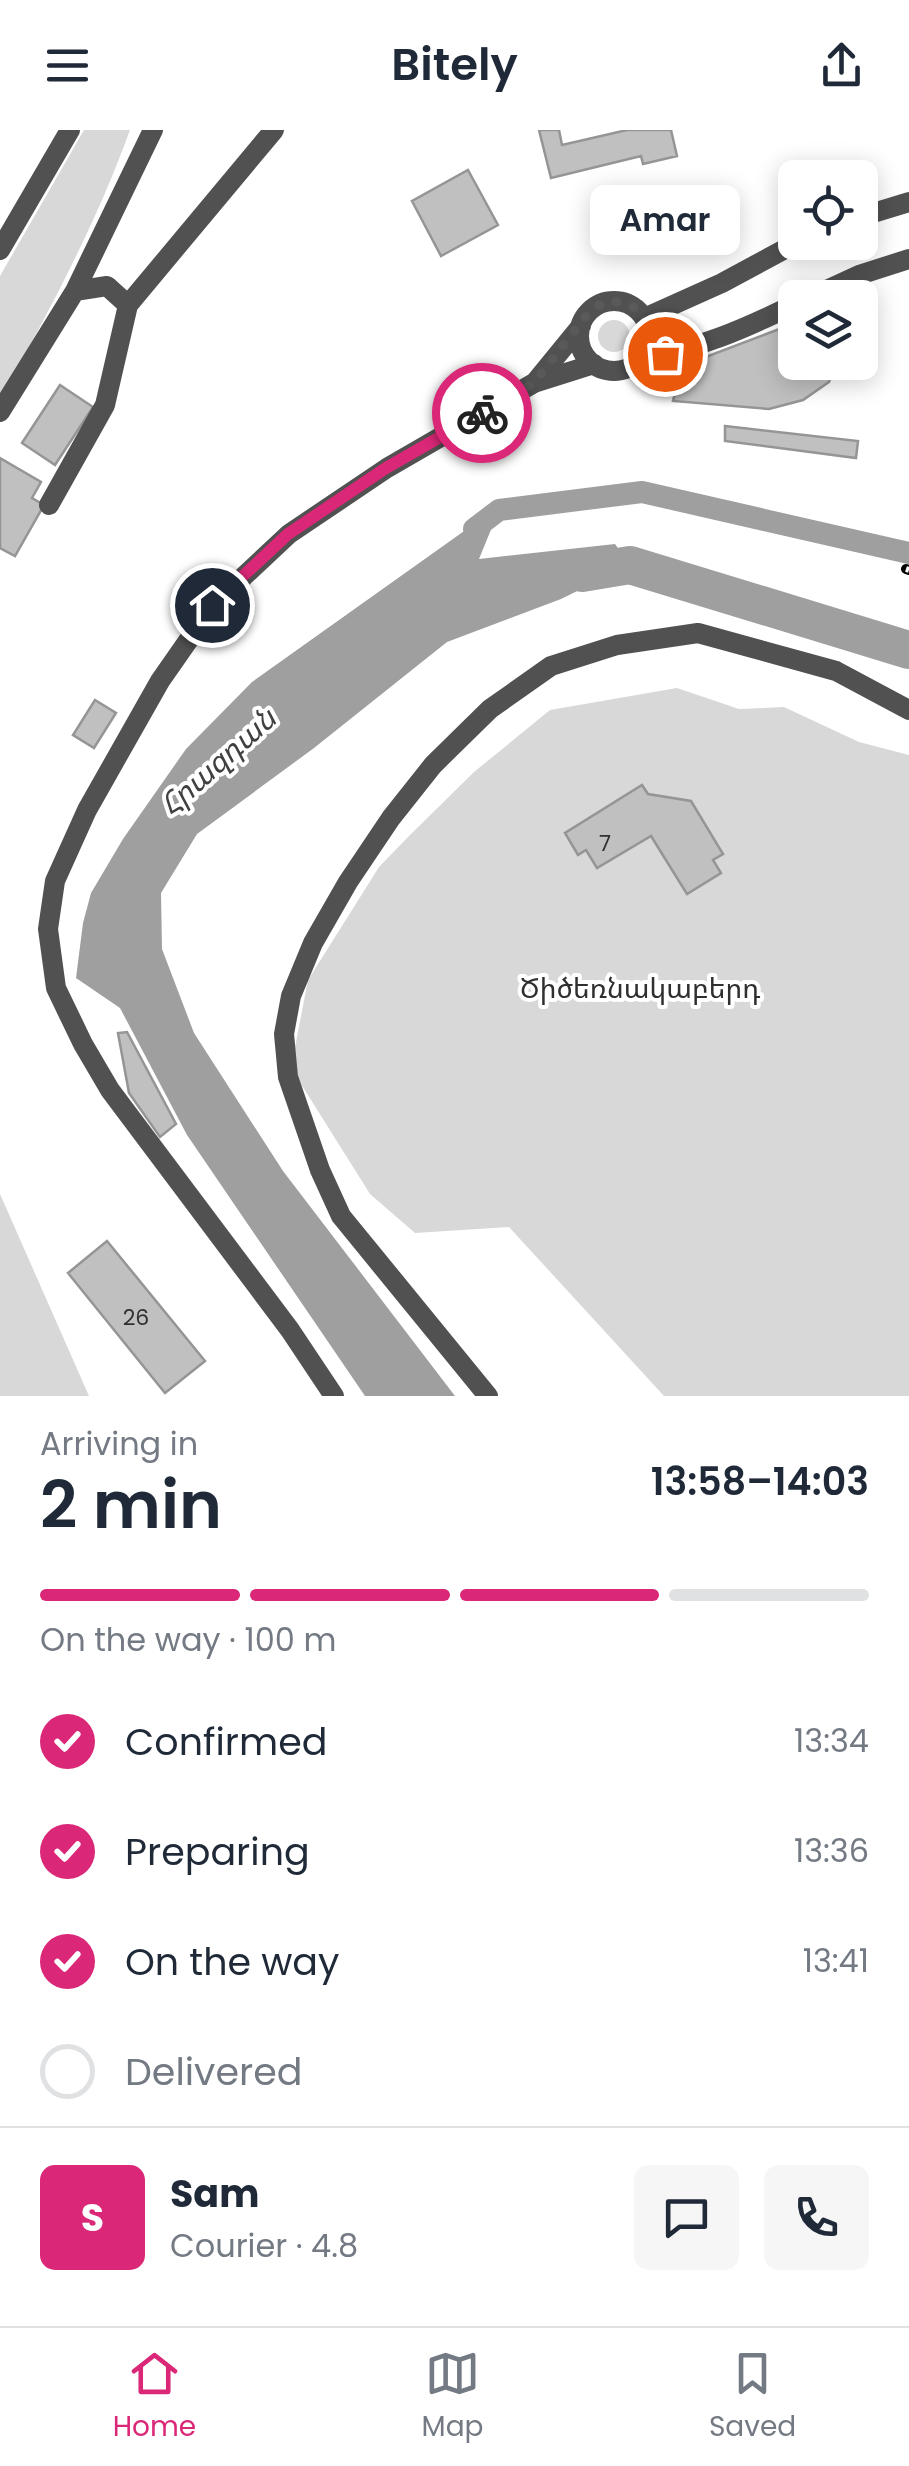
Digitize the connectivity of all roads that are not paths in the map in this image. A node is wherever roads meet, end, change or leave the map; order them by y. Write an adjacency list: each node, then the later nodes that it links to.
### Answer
1 (70, 130): 6 (street)
2 (153, 130): 10 (street)
3 (274, 130): 11 (street)
4 (909, 202): 5 (street)
5 (878, 211)
6 (0, 250)
7 (778, 253): 13 (street)
8 (909, 259): 9 (street)
9 (848, 280)
10 (75, 291): 11 (street); 18 (street)
11 (128, 305): 19 (street)
12 (778, 312): 15 (street)
13 (644, 318): 14 (street); 15 (street)
14 (581, 326): 16 (street); 17 (street)
15 (641, 359): 16 (street)
16 (594, 364): 17 (street)
17 (534, 383): 21 (street)
18 (0, 412)
19 (49, 505)
20 (909, 710): 22 (street)
21 (334, 1396)
22 (488, 1396)

